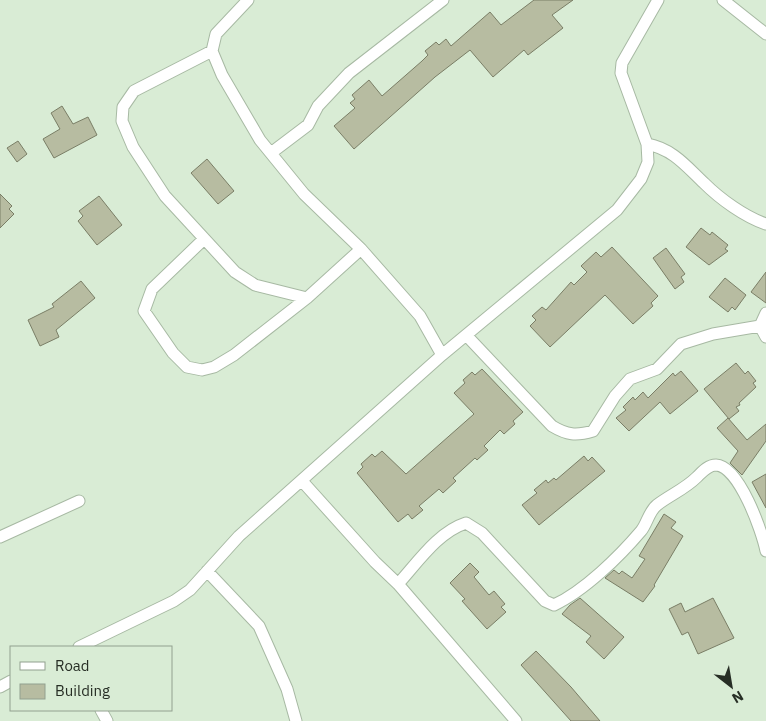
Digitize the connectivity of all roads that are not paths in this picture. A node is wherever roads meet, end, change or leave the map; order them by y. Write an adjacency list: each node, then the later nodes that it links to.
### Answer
1 (248, 0): 6 (street)
2 (443, 0): 8 (street)
3 (658, 0): 7 (street)
4 (724, 0): 5 (street)
5 (766, 34)
6 (212, 51): 8 (street); 10 (street)
7 (648, 144): 9 (street); 15 (street)
8 (271, 153): 11 (street)
9 (766, 224)
10 (204, 239): 12 (street); 12 (street)
11 (361, 249): 12 (street); 17 (street)
12 (307, 298)
13 (766, 313): 14 (street)
14 (760, 326): 15 (street); 16 (street)
15 (466, 336): 17 (street)
16 (766, 337)
17 (442, 355): 18 (street)
18 (302, 481): 22 (street); 23 (street)
19 (79, 501): 20 (street)
20 (0, 537)
21 (766, 551): 23 (street)
22 (207, 571): 24 (street); 25 (street)
23 (398, 584): 26 (street)
24 (81, 646)
25 (296, 721)
26 (516, 721)

